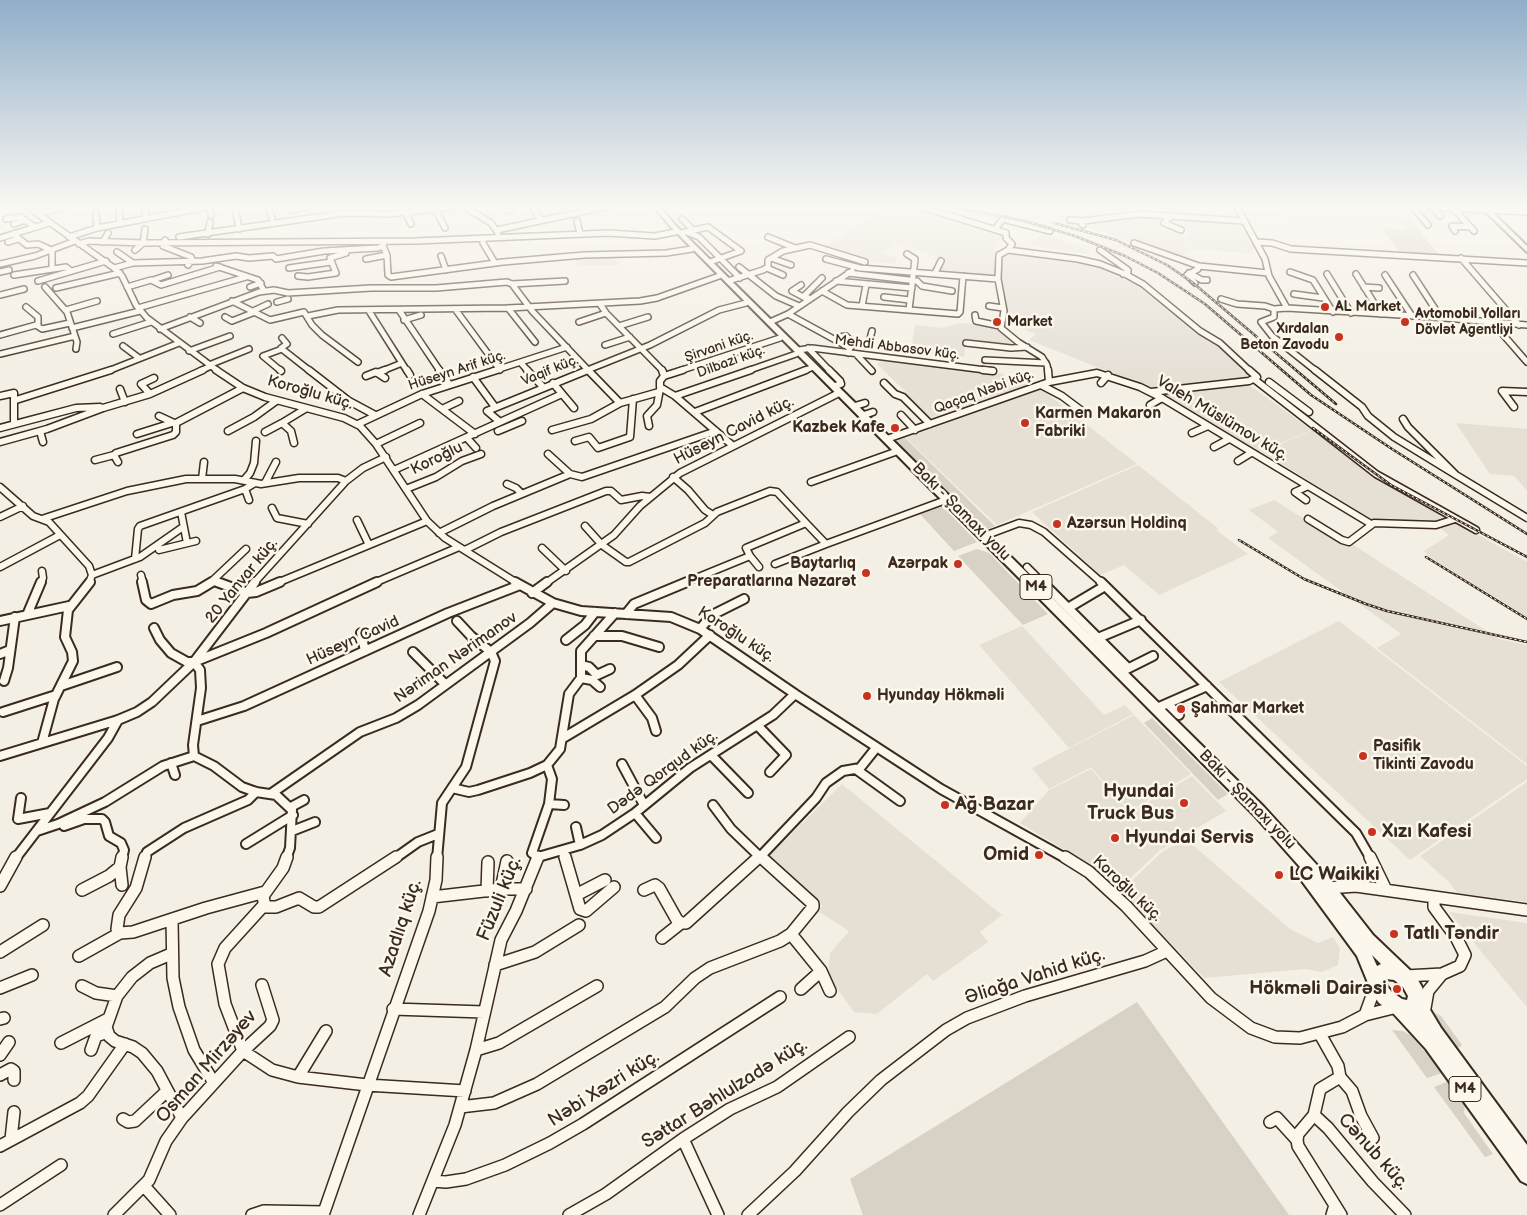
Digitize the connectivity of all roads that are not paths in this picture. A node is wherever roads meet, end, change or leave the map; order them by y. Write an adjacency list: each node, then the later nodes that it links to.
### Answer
1 (52, 264): 35 (street)
2 (99, 264): 39 (street)
3 (108, 264): 37 (street, Koroğlu küç.)
4 (131, 264): 37 (street)
5 (135, 264): 6 (street)
6 (172, 264)
7 (213, 264): 28 (street)
8 (319, 264): 32 (street)
9 (332, 264): 60 (street)
10 (388, 264): 46 (street)
11 (444, 264): 38 (street)
12 (490, 264): 38 (street)
13 (708, 264): 62 (highway, Bakı - Şamaxı yolu / M4)
14 (711, 264): 62 (highway, Bakı - Şamaxı yolu / M4)
15 (726, 264): 63 (street)
16 (767, 264): 33 (street)
17 (785, 264): 27 (street)
18 (845, 264): 30 (street)
19 (915, 264): 41 (street)
20 (940, 264): 47 (street)
21 (999, 264): 66 (street)
22 (1099, 264): 48 (street)
23 (1119, 264): 48 (street)
24 (1190, 264): 31 (street)
25 (1267, 264): 42 (street)
26 (1466, 264): 149 (street)
27 (791, 266)
28 (220, 267): 59 (street); 65 (street)
29 (739, 267): 55 (street)
30 (858, 267): 41 (street); 44 (street)
31 (1199, 267): 34 (street); 45 (street); 49 (street)
32 (289, 268)
33 (767, 268): 55 (street); 56 (street)
34 (1218, 268): 42 (street); 50 (street)
35 (52, 269): 39 (street); 53 (street)
36 (9, 270): 40 (street)
37 (117, 270): 78 (street, Koroğlu küç.); 81 (street)
38 (446, 270): 46 (street)
39 (71, 271): 69 (street)
40 (0, 272)
41 (914, 272): 47 (street); 67 (street)
42 (1268, 272): 118 (street)
43 (1290, 272): 97 (street)
44 (848, 273): 67 (street); 71 (street)
45 (1189, 273): 68 (street); 73 (street)
46 (412, 274): 82 (street)
47 (934, 274): 61 (street)
48 (1123, 274): 205 (street)
49 (1204, 274)
50 (1222, 274)
51 (1327, 274): 128 (street)
52 (1356, 274): 80 (street)
53 (14, 275)
54 (168, 275): 65 (street)
55 (750, 275): 63 (street); 111 (street)
56 (783, 275)
57 (1385, 275): 135 (street)
58 (1414, 275): 139 (street)
59 (246, 276): 72 (street); 104 (street)
60 (298, 276)
61 (962, 276): 66 (street); 123 (street)
62 (724, 278): 63 (street); 107 (highway, Bakı - Şamaxı yolu / M4); 109 (street); 144 (highway, Bakı - Şamaxı yolu / M4)
63 (740, 278)
64 (822, 278): 99 (street)
65 (149, 279): 78 (street)
66 (998, 279): 117 (street)
67 (912, 280): 83 (street); 88 (street)
68 (1207, 280)
69 (38, 281)
70 (566, 281): 74 (street)
71 (836, 281): 76 (street); 87 (street)
72 (261, 283): 79 (street); 86 (street)
73 (1195, 283)
74 (512, 284): 82 (street); 110 (street)
75 (801, 285): 99 (street)
76 (866, 285): 83 (street); 90 (street)
77 (45, 287): 120 (street)
78 (127, 287): 121 (street, Koroğlu küç.)
79 (250, 287)
80 (1364, 287): 84 (street); 132 (street)
81 (56, 288)
82 (416, 288): 89 (street)
83 (912, 288): 100 (street)
84 (1379, 288)
85 (24, 289): 92 (street)
86 (264, 291): 96 (street); 102 (street)
87 (822, 291): 99 (street); 112 (street)
88 (952, 291)
89 (298, 292): 96 (street); 103 (street)
90 (864, 294): 94 (street); 112 (street)
91 (1294, 294): 97 (street)
92 (0, 295)
93 (152, 295): 104 (street)
94 (873, 295)
95 (884, 297): 100 (street)
96 (288, 298): 105 (street)
97 (1323, 298): 127 (street)
98 (1221, 299): 119 (street)
99 (809, 300): 111 (street)
100 (910, 300): 123 (street)
101 (97, 301): 120 (street)
102 (232, 301): 124 (street); 136 (street)
103 (299, 301)
104 (158, 302): 121 (street)
105 (277, 302)
106 (327, 302): 125 (street)
107 (746, 303): 163 (highway, Bakı - Şamaxı yolu / M4); 174 (street, Vaqif küç.)
108 (268, 304): 124 (street)
109 (600, 304): 110 (street); 129 (street)
110 (529, 306): 116 (street); 171 (street)
111 (800, 306): 131 (street)
112 (862, 306): 123 (street)
113 (989, 306): 117 (street)
114 (26, 307): 148 (street)
115 (454, 308): 116 (street); 122 (street); 192 (street)
116 (508, 308): 165 (street)
117 (1003, 308): 153 (street)
118 (1287, 308): 119 (street); 127 (street)
119 (1274, 309): 282 (street)
120 (66, 310): 151 (street)
121 (139, 310): 142 (street, Koroğlu küç.); 151 (street)
122 (399, 310): 126 (street); 141 (street)
123 (909, 310)
124 (254, 311): 137 (street); 140 (street)
125 (332, 311): 126 (street); 134 (street)
126 (369, 311): 187 (street)
127 (1333, 312): 128 (street)
128 (1351, 312): 132 (street)
129 (606, 313): 143 (street); 152 (street)
130 (422, 314): 141 (street)
131 (788, 314): 144 (street); 175 (street)
132 (1381, 314): 135 (street)
133 (974, 315): 153 (street)
134 (308, 316): 140 (street); 185 (street)
135 (1412, 316): 139 (street)
136 (190, 317): 145 (street); 154 (street)
137 (225, 317)
138 (648, 317): 152 (street)
139 (1441, 318): 146 (street)
140 (270, 320): 147 (street)
141 (404, 320): 210 (street)
142 (151, 322): 154 (street, Koroğlu küç.); 156 (street)
143 (579, 322)
144 (770, 322): 179 (highway, Bakı - Şamaxı yolu / M4)
145 (200, 323)
146 (1493, 323): 149 (street); 186 (street)
147 (260, 324)
148 (38, 325): 151 (street); 157 (street)
149 (1518, 325): 150 (street)
150 (1527, 325)
151 (71, 326): 158 (street)
152 (619, 326): 160 (street)
153 (1000, 326): 172 (street, Qaçaq Nəbi küç.)
154 (160, 329): 166 (street, Koroğlu küç.)
155 (872, 331): 175 (street)
156 (113, 334)
157 (0, 336)
158 (75, 336): 170 (street); 176 (street)
159 (230, 336): 178 (street)
160 (630, 337): 169 (street); 174 (street)
161 (840, 337): 175 (street)
162 (282, 338): 173 (street)
163 (780, 338): 179 (highway, Bakı - Şamaxı yolu / M4); 201 (street, Şirvani küç.)
164 (25, 339): 170 (street)
165 (535, 342)
166 (179, 343): 178 (street, Koroğlu küç.); 183 (street)
167 (966, 343): 172 (street)
168 (123, 346): 183 (street)
169 (605, 346)
170 (28, 347): 180 (street); 182 (street)
171 (567, 347): 188 (street, Hüseyn Arif küç.); 193 (street)
172 (1027, 347): 189 (street, Qaçaq Nəbi küç.)
173 (281, 348): 196 (street); 243 (street)
174 (642, 348): 193 (street, Vaqif küç.); 201 (street)
175 (851, 348): 179 (street, Mehdi Abbasov küç.); 181 (street, Mehdi Abbasov küç.)
176 (76, 349)
177 (249, 349): 190 (street)
178 (189, 351): 190 (street, Koroğlu küç.)
179 (801, 351): 191 (highway, Bakı - Şamaxı yolu / M4); 217 (highway, Bakı - Şamaxı yolu / M4); 225 (street, Dilbazi küç.)
180 (0, 354)
181 (856, 354): 194 (street); 195 (street, Mehdi Abbasov küç.)
182 (29, 355)
183 (139, 358): 228 (street)
184 (985, 360): 189 (street)
185 (358, 362)
186 (1527, 362)
187 (402, 363): 197 (street); 198 (street)
188 (521, 363): 192 (street, Hüseyn Arif küç.); 212 (street)
189 (1046, 363): 206 (street, Qaçaq Nəbi küç.)
190 (210, 366): 213 (street, Koroğlu küç.); 221 (street)
191 (811, 368): 217 (highway, Bakı - Şamaxı yolu / M4); 241 (street)
192 (500, 370): 202 (street, Hüseyn Arif küç.)
193 (588, 370): 207 (street, Vaqif küç.); 232 (street)
194 (872, 371)
195 (993, 371)
196 (281, 372)
197 (376, 373): 200 (street); 204 (street)
198 (410, 375)
199 (1108, 375): 206 (street, Valeh Müslümov küç.); 209 (street); 219 (street, Valeh Müslümov küç.)
200 (366, 376)
201 (664, 376): 216 (street)
202 (473, 377): 210 (street, Hüseyn Arif küç.); 234 (street)
203 (154, 378): 221 (street)
204 (385, 378)
205 (1256, 378): 214 (street); 218 (street); 219 (street)
206 (1049, 382): 211 (street, Qaçaq Nəbi küç.)
207 (553, 383): 212 (street, Vaqif küç.); 223 (street)
208 (884, 383): 254 (street)
209 (1101, 383)
210 (449, 384): 222 (street, Hüseyn Arif küç.)
211 (1041, 385): 240 (street); 254 (street, Qaçaq Nəbi küç.)
212 (543, 387): 234 (street, Vaqif küç.)
213 (243, 388): 229 (street, Koroğlu küç.); 249 (street)
214 (1278, 388): 218 (street); 242 (street)
215 (120, 389): 231 (street)
216 (660, 389): 225 (street); 227 (street); 256 (street)
217 (836, 390): 271 (highway, Bakı - Şamaxı yolu / M4); 279 (street, Hüseyn Cavid küç.); 283 (highway, Bakı - Şamaxı yolu / M4)
218 (1267, 390): 321 (street)
219 (1150, 392): 226 (street, Valeh Müslümov küç.)
220 (1527, 392): 235 (street)
221 (150, 394): 231 (street)
222 (422, 394): 239 (street); 243 (street, Hüseyn Arif küç.)
223 (562, 394): 237 (street); 248 (street)
224 (0, 396): 228 (street)
225 (675, 396): 241 (street)
226 (1162, 398): 233 (street); 257 (street, Valeh Müslümov küç.)
227 (633, 399): 232 (street); 274 (street)
228 (16, 400): 252 (street)
229 (276, 401): 238 (street, Koroğlu küç.); 262 (street)
230 (459, 401): 239 (street)
231 (124, 402): 236 (street)
232 (620, 403): 259 (street)
233 (1150, 405)
234 (495, 406): 248 (street)
235 (1514, 407)
236 (103, 408): 252 (street); 261 (street)
237 (574, 408)
238 (305, 409): 250 (street); 253 (street, Koroğlu küç.)
239 (442, 409): 267 (street)
240 (1082, 411)
241 (695, 412): 264 (street)
242 (1309, 412)
243 (376, 415): 253 (street, Hüseyn Arif küç.)
244 (160, 416): 249 (street)
245 (901, 416): 260 (street)
246 (1404, 419): 281 (street)
247 (522, 421): 263 (street)
248 (500, 422): 255 (street)
249 (174, 423): 266 (street); 286 (street)
250 (282, 423): 265 (street); 277 (street)
251 (420, 423): 278 (street)
252 (14, 424): 258 (street)
253 (358, 424): 278 (street, Koroğlu küç.)
254 (930, 424): 260 (street, Qaçaq Nəbi küç.)
255 (492, 426): 263 (street); 267 (street)
256 (649, 426)
257 (1208, 426): 268 (street); 272 (street, Valeh Müslümov küç.)
258 (0, 428)
259 (552, 430)
260 (916, 430): 271 (street, Qaçaq Nəbi küç.)
261 (40, 431): 275 (street); 276 (street)
262 (228, 431)
263 (498, 431): 269 (street)
264 (716, 431): 279 (street); 294 (street)
265 (265, 432)
266 (137, 434)
267 (475, 434): 270 (street)
268 (1192, 434)
269 (504, 437)
270 (467, 438): 293 (street); 307 (street, Koroğlu)
271 (887, 438): 332 (highway, Bakı - Şamaxı yolu / M4)
272 (1229, 439): 280 (street); 284 (street, Valeh Müslümov küç.)
273 (256, 441): 298 (street)
274 (575, 441)
275 (0, 442)
276 (43, 442)
277 (294, 443)
278 (376, 444): 287 (street, Koroğlu küç.)
279 (732, 446): 296 (street, Hüseyn Cavid küç.)
280 (1214, 446)
281 (1427, 447): 282 (street); 295 (street)
282 (1413, 450): 295 (street)
283 (895, 452): 300 (street); 312 (highway, Bakı - Şamaxı yolu / M4)
284 (1252, 453): 289 (street); 304 (street, Valeh Müslümov küç.)
285 (548, 454): 294 (street)
286 (114, 455): 288 (street); 290 (street)
287 (386, 457): 293 (street, Koroğlu küç.); 299 (street, 20 Yanvar küç.)
288 (96, 460)
289 (1238, 461)
290 (118, 462)
291 (204, 462): 297 (street)
292 (276, 462): 302 (street)
293 (394, 470): 307 (street, Koroğlu küç.)
294 (570, 474): 308 (street)
295 (1456, 475): 318 (street)
296 (673, 477): 309 (street, Hüseyn Cavid küç.); 316 (street)
297 (202, 478): 298 (street); 319 (street)
298 (244, 480): 301 (street)
299 (346, 481): 302 (street); 325 (street, 20 Yanvar küç.)
300 (811, 482)
301 (255, 483): 302 (street); 306 (street)
302 (265, 483)
303 (507, 484): 308 (street)
304 (1308, 486): 311 (street); 326 (street, Valeh Müslümov küç.)
305 (1, 488): 313 (street)
306 (244, 489): 310 (street); 315 (street)
307 (406, 489): 323 (street, Koroğlu küç.)
308 (521, 493): 330 (street)
309 (651, 497): 337 (street, Hüseyn Cavid küç.); 340 (street)
310 (249, 500)
311 (1306, 500)
312 (943, 501): 335 (street); 479 (highway, Bakı - Şamaxı yolu / M4)
313 (23, 506): 317 (street); 319 (street)
314 (272, 508): 325 (street)
315 (181, 512): 328 (street); 343 (street)
316 (713, 515): 324 (street); 337 (street)
317 (0, 517)
318 (1527, 518)
319 (42, 519): 331 (street)
320 (1308, 519): 326 (street)
321 (1455, 519): 326 (street); 329 (street)
322 (358, 520): 336 (street)
323 (427, 521): 330 (street, Koroğlu küç.); 336 (street)
324 (806, 523): 335 (street); 342 (street)
325 (308, 524): 355 (street, 20 Yanvar küç.)
326 (1371, 524)
327 (585, 526): 337 (street)
328 (183, 527): 334 (street); 343 (street)
329 (1476, 530)
330 (439, 533): 340 (street, Koroğlu küç.)
331 (60, 535): 345 (street); 350 (street)
332 (984, 536): 354 (street); 387 (highway, Bakı - Şamaxı yolu / M4)
333 (196, 541): 334 (street)
334 (187, 543): 341 (street)
335 (826, 544): 344 (street)
336 (369, 545): 355 (street)
337 (602, 545): 349 (street, Hüseyn Cavid küç.)
338 (542, 548): 349 (street)
339 (246, 549): 352 (street)
340 (462, 549): 353 (street, Koroğlu küç.); 383 (street)
341 (159, 550)
342 (750, 556): 346 (street); 363 (street)
343 (135, 559): 350 (street)
344 (775, 564)
345 (0, 567)
346 (760, 567)
347 (1027, 567): 360 (street)
348 (42, 571): 364 (street)
349 (566, 571): 356 (street, Hüseyn Cavid küç.)
350 (92, 575): 359 (street)
351 (141, 575): 352 (street)
352 (214, 580): 355 (street)
353 (520, 585): 356 (street, Koroğlu küç.); 378 (street, Hüseyn Cavid)
354 (1105, 586): 360 (street); 367 (street)
355 (247, 593): 383 (street, 20 Yanvar küç.)
356 (532, 593): 358 (street, Koroğlu küç.)
357 (744, 599): 370 (street)
358 (553, 604): 361 (street, Koroğlu küç.); 380 (street, Nəriman Nərimanov)
359 (69, 606): 364 (street); 391 (street)
360 (1068, 608): 374 (street)
361 (595, 612): 362 (street, Koroğlu küç.); 375 (street)
362 (614, 613): 363 (street, Koroğlu küç.); 373 (street)
363 (626, 614): 370 (street, Koroğlu küç.)
364 (27, 615): 365 (street)
365 (15, 617): 368 (street); 377 (street)
366 (457, 620): 380 (street)
367 (1141, 620): 374 (street); 392 (street)
368 (0, 621)
369 (154, 628): 383 (street)
370 (700, 629): 372 (street, Koroğlu küç.)
371 (361, 633): 378 (street)
372 (710, 635): 394 (street, Koroğlu küç.); 396 (street)
373 (594, 636): 376 (street); 384 (street)
374 (1098, 638): 387 (street)
375 (566, 640)
376 (659, 646)
377 (10, 650): 381 (street); 389 (street)
378 (365, 651): 401 (street, Hüseyn Cavid)
379 (413, 652): 390 (street)
380 (491, 652): 390 (street, Nəriman Nərimanov); 416 (street, Azadlıq küç.)
381 (0, 654)
382 (1152, 656): 387 (street)
383 (194, 662): 400 (street, 20 Yanvar küç.); 401 (street)
384 (581, 664): 386 (street); 388 (street)
385 (117, 667): 391 (street)
386 (610, 669)
387 (1125, 670): 397 (highway, Bakı - Şamaxı yolu / M4)
388 (581, 678): 393 (street); 404 (street)
389 (4, 681)
390 (445, 684): 419 (street, Nəriman Nərimanov)
391 (61, 686): 395 (street)
392 (1208, 686): 397 (street); 455 (street)
393 (600, 687)
394 (795, 694): 402 (street, Dədə Qorqud küç.); 406 (street, Koroğlu küç.)
395 (56, 695): 398 (street); 405 (street)
396 (634, 695): 403 (street); 404 (street)
397 (1163, 706): 399 (street); 451 (highway, Bakı - Şamaxı yolu / M4)
398 (3, 712)
399 (1179, 715)
400 (118, 720): 405 (street, 20 Yanvar küç.); 428 (street)
401 (197, 722): 409 (street)
402 (758, 726): 407 (street, Dədə Qorqud küç.); 414 (street)
403 (656, 731)
404 (563, 738): 412 (street)
405 (42, 743): 408 (street, 20 Yanvar küç.)
406 (876, 748): 413 (street); 470 (street, Koroğlu küç.)
407 (711, 755): 418 (street); 426 (street, Dədə Qorqud küç.)
408 (0, 756)
409 (194, 756): 410 (street); 417 (street)
410 (171, 762): 415 (street); 430 (street)
411 (622, 764): 426 (street)
412 (547, 765): 416 (street); 423 (street, Füzuli küç.)
413 (857, 770): 422 (street); 441 (street)
414 (770, 772)
415 (175, 775)
416 (452, 788): 435 (street, Azadlıq küç.)
417 (256, 792): 419 (street); 467 (street)
418 (748, 793)
419 (272, 794): 427 (street)
420 (21, 798): 428 (street)
421 (304, 800): 427 (street)
422 (900, 801)
423 (549, 804): 424 (street); 440 (street, Füzuli küç.)
424 (564, 804)
425 (713, 804): 441 (street)
426 (644, 805): 429 (street, Dədə Qorqud küç.)
427 (292, 811): 434 (street); 437 (street)
428 (50, 813): 433 (street)
429 (635, 813): 436 (street); 438 (street, Dədə Qorqud küç.)
430 (84, 816): 433 (street); 444 (street)
431 (314, 822): 434 (street)
432 (576, 827): 438 (street)
433 (37, 831): 445 (street)
434 (292, 831): 457 (street)
435 (438, 834): 459 (street, Azadlıq küç.); 461 (street)
436 (656, 838)
437 (246, 844)
438 (580, 845): 439 (street, Dədə Qorqud küç.)
439 (564, 851): 440 (street, Dədə Qorqud küç.); 458 (street)
440 (538, 857): 450 (street, Füzuli küç.)
441 (760, 857): 464 (street); 468 (street)
442 (507, 861): 452 (street)
443 (488, 862): 456 (street)
444 (120, 867): 447 (street); 453 (street)
445 (3, 873): 448 (street)
446 (605, 880): 458 (street)
447 (122, 885)
448 (0, 886)
449 (614, 887): 458 (street)
450 (526, 888): 452 (street); 474 (street, Füzuli küç.)
451 (1327, 888): 455 (street); 478 (highway, Bakı - Şamaxı yolu / M4)
452 (501, 889): 456 (street)
453 (82, 890)
454 (644, 890): 464 (street)
455 (1386, 890): 460 (street)
456 (487, 891): 459 (street)
457 (265, 892): 461 (street); 463 (street)
458 (576, 895)
459 (432, 897): 490 (street, Azadlıq küç.)
460 (1434, 897): 462 (street); 476 (street)
461 (264, 905): 504 (street)
462 (1527, 910)
463 (172, 920): 467 (street); 472 (street)
464 (681, 923): 469 (street)
465 (44, 924): 471 (street)
466 (579, 924): 474 (street)
467 (120, 933): 473 (street)
468 (792, 934): 475 (street); 514 (street)
469 (662, 938)
470 (1167, 951): 497 (street, Koroğlu küç.); 539 (street, Əliağa Vahid küç.)
471 (0, 952)
472 (171, 954): 487 (street); 510 (street)
473 (79, 956)
474 (495, 965): 491 (street, Füzuli küç.)
475 (821, 971): 484 (street); 485 (street)
476 (1442, 974): 478 (street); 494 (street)
477 (32, 975): 483 (street)
478 (1403, 976): 479 (highway); 486 (highway)
479 (1377, 983): 489 (highway); 492 (street)
480 (262, 985): 504 (street, Osman Mirzəyev)
481 (82, 986): 487 (street)
482 (597, 986): 503 (street)
483 (0, 988)
484 (801, 989)
485 (830, 991)
486 (1416, 994): 489 (highway); 494 (highway, M4)
487 (117, 996): 493 (street)
488 (780, 997): 528 (street, Nəbi Xəzri küç.)
489 (1399, 1007): 492 (street, Koroğlu küç.); 527 (highway, M4)
490 (393, 1009): 491 (street); 511 (street, Azadlıq küç.)
491 (484, 1012): 503 (street, Füzuli küç.)
492 (1365, 1015): 497 (street, Koroğlu küç.)
493 (108, 1019): 496 (street); 500 (street)
494 (1428, 1022): 525 (highway, M4)
495 (326, 1031): 508 (street)
496 (107, 1032): 501 (street); 502 (street)
497 (1320, 1034): 507 (street)
498 (849, 1037): 522 (street, Səttar Bəhlulzadə küç.)
499 (9, 1042): 505 (street)
500 (61, 1044)
501 (125, 1044): 512 (street); 521 (street)
502 (92, 1050)
503 (476, 1050): 513 (street, Füzuli küç.)
504 (243, 1051): 508 (street); 510 (street, Osman Mirzəyev)
505 (0, 1054)
506 (0, 1075): 509 (street)
507 (1340, 1076): 516 (street); 520 (street)
508 (298, 1077): 511 (street)
509 (14, 1080)
510 (214, 1083): 517 (street, Osman Mirzəyev)
511 (366, 1085): 513 (street); 532 (street, Azadlıq küç.)
512 (167, 1091): 517 (street); 518 (street)
513 (465, 1091): 514 (street, Füzuli küç.)
514 (460, 1108): 528 (street, Füzuli küç.)
515 (14, 1112): 521 (street)
516 (1314, 1115): 523 (street); 540 (street, Cənub küç.)
517 (182, 1118): 529 (street, Osman Mirzəyev)
518 (122, 1119)
519 (1270, 1122): 523 (street)
520 (1373, 1138)
521 (11, 1139): 524 (street)
522 (683, 1139): 537 (street, Səttar Bəhlulzadə küç.); 538 (street)
523 (1297, 1140): 531 (street)
524 (0, 1146)
525 (1527, 1160)
526 (61, 1165): 530 (street)
527 (1527, 1175)
528 (433, 1181): 536 (street, Füzuli küç.)
529 (144, 1186): 533 (street, Osman Mirzəyev); 534 (street)
530 (0, 1205)
531 (1336, 1212)
532 (324, 1214): 535 (street)
533 (114, 1215)
534 (170, 1215)
535 (252, 1215)
536 (419, 1215)
537 (569, 1215)
538 (718, 1215)
539 (748, 1215)
540 (1405, 1215)

